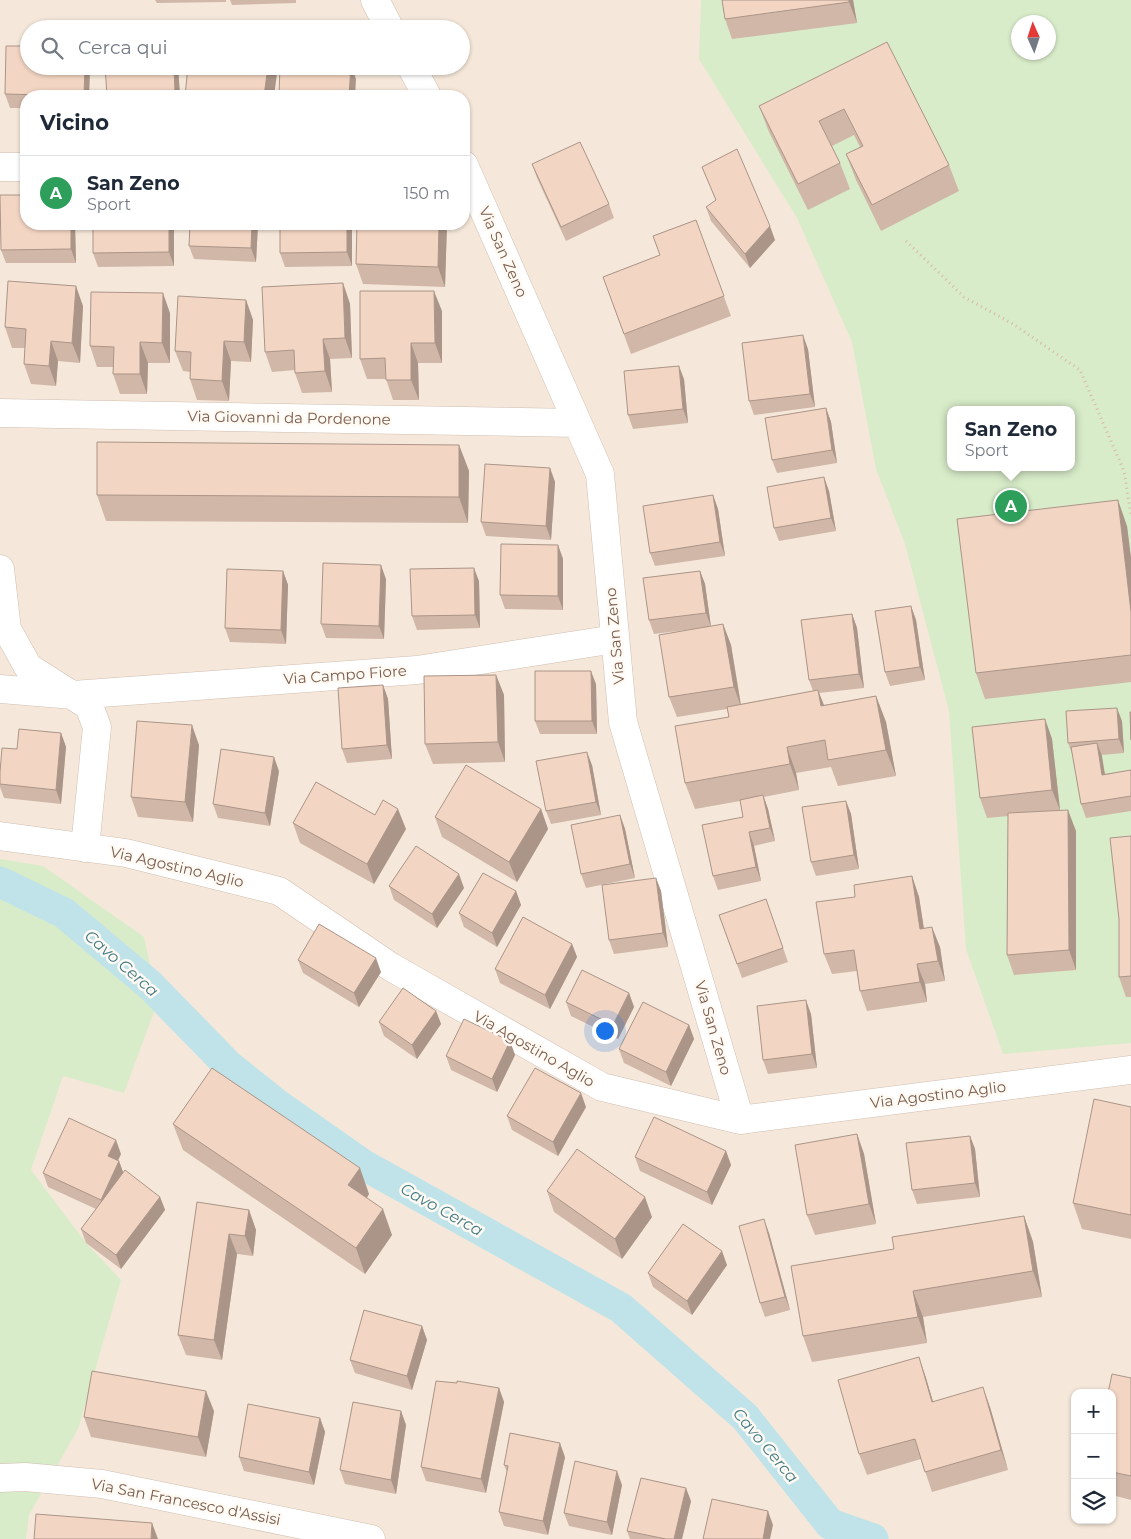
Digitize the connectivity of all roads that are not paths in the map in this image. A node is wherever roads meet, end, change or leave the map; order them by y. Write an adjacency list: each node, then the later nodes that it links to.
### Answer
1 (375, 0): 2 (street)
2 (385, 20)
3 (416, 75): 4 (street)
4 (424, 90)
5 (0, 167): 6 (street)
6 (20, 167)
7 (470, 181): 9 (street, Via San Zeno)
8 (0, 413): 9 (street, Via Giovanni da Pordenone)
9 (577, 423): 11 (street, Via San Zeno)
10 (0, 568): 13 (street)
11 (615, 639): 13 (street, Via Campo Fiore); 17 (street, Via San Zeno)
12 (0, 689): 13 (street, Via Campo Fiore)
13 (73, 695): 15 (street)
14 (0, 836): 15 (street, Via Agostino Aglio)
15 (85, 848): 17 (street, Via Agostino Aglio)
16 (1131, 1070): 17 (street, Via Agostino Aglio)
17 (740, 1120)
18 (0, 1478): 19 (street, Via San Francesco d'Assisi)
19 (371, 1539)

